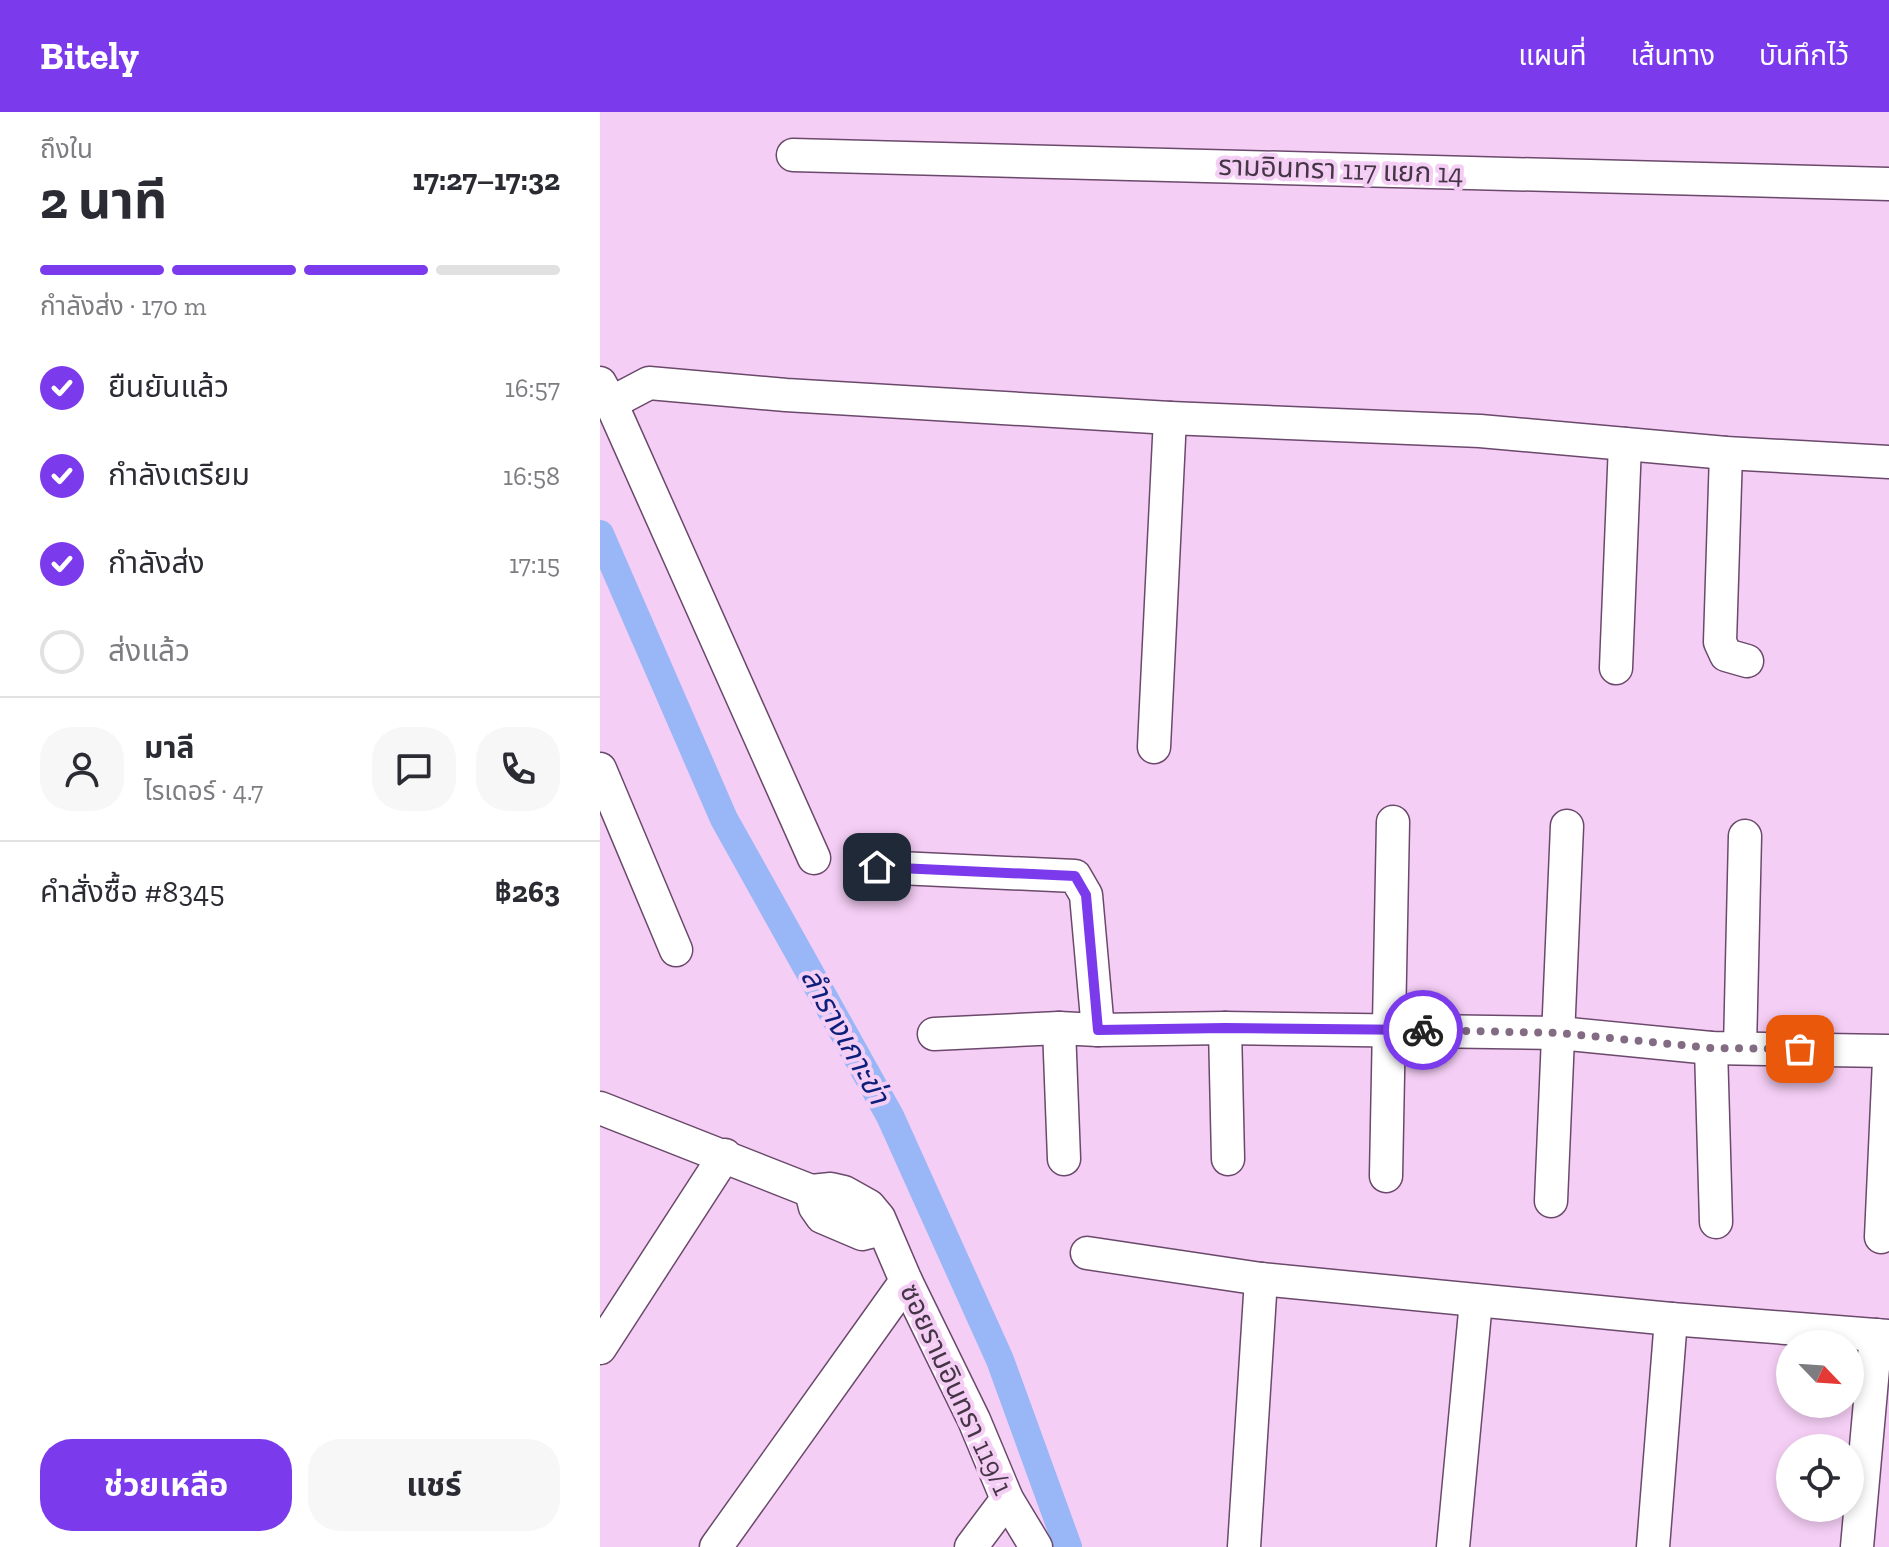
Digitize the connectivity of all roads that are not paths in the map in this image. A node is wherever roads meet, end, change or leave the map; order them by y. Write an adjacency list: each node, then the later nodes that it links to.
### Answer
1 (793, 155): 2 (street, รามอินทรา 117 แยก 14)
2 (1889, 184)
3 (606, 393): 4 (street); 15 (street)
4 (1170, 418): 5 (street); 10 (street)
5 (1625, 444): 6 (street); 9 (street)
6 (1726, 453): 7 (street); 8 (street)
7 (1889, 462)
8 (1747, 661)
9 (1616, 668)
10 (1154, 747)
11 (603, 786): 17 (street)
12 (1393, 822): 20 (street)
13 (1567, 826): 22 (street)
14 (1745, 836): 24 (street)
15 (814, 858)
16 (877, 867): 21 (street)
17 (676, 950)
18 (1059, 1028): 21 (street); 23 (street); 29 (street)
19 (1225, 1028): 20 (street); 21 (street); 30 (street)
20 (1388, 1029): 22 (street); 31 (street)
21 (1098, 1030)
22 (1559, 1033): 24 (street); 32 (street)
23 (934, 1034)
24 (1726, 1048): 25 (street); 33 (street)
25 (1889, 1051)
26 (1889, 1060): 34 (street)
27 (600, 1108): 28 (street, ซอยรามอินทรา 119/1)
28 (725, 1155): 37 (street, ซอยรามอินทรา 119/1); 41 (street)
29 (1064, 1159)
30 (1228, 1159)
31 (1386, 1176)
32 (1551, 1201)
33 (1716, 1222)
34 (1881, 1237)
35 (1087, 1253): 36 (street)
36 (1261, 1279): 38 (street); 46 (street)
37 (906, 1281): 42 (street, ซอยรามอินทรา 119/1); 43 (street)
38 (1476, 1301): 39 (street); 47 (street)
39 (1671, 1319): 40 (street); 48 (street)
40 (1882, 1335): 49 (street)
41 (600, 1348)
42 (1007, 1499): 44 (street); 45 (street, ซอยรามอินทรา 119/1)
43 (716, 1547)
44 (971, 1547)
45 (1036, 1547)
46 (1244, 1547)
47 (1453, 1547)
48 (1653, 1547)
49 (1857, 1547)

